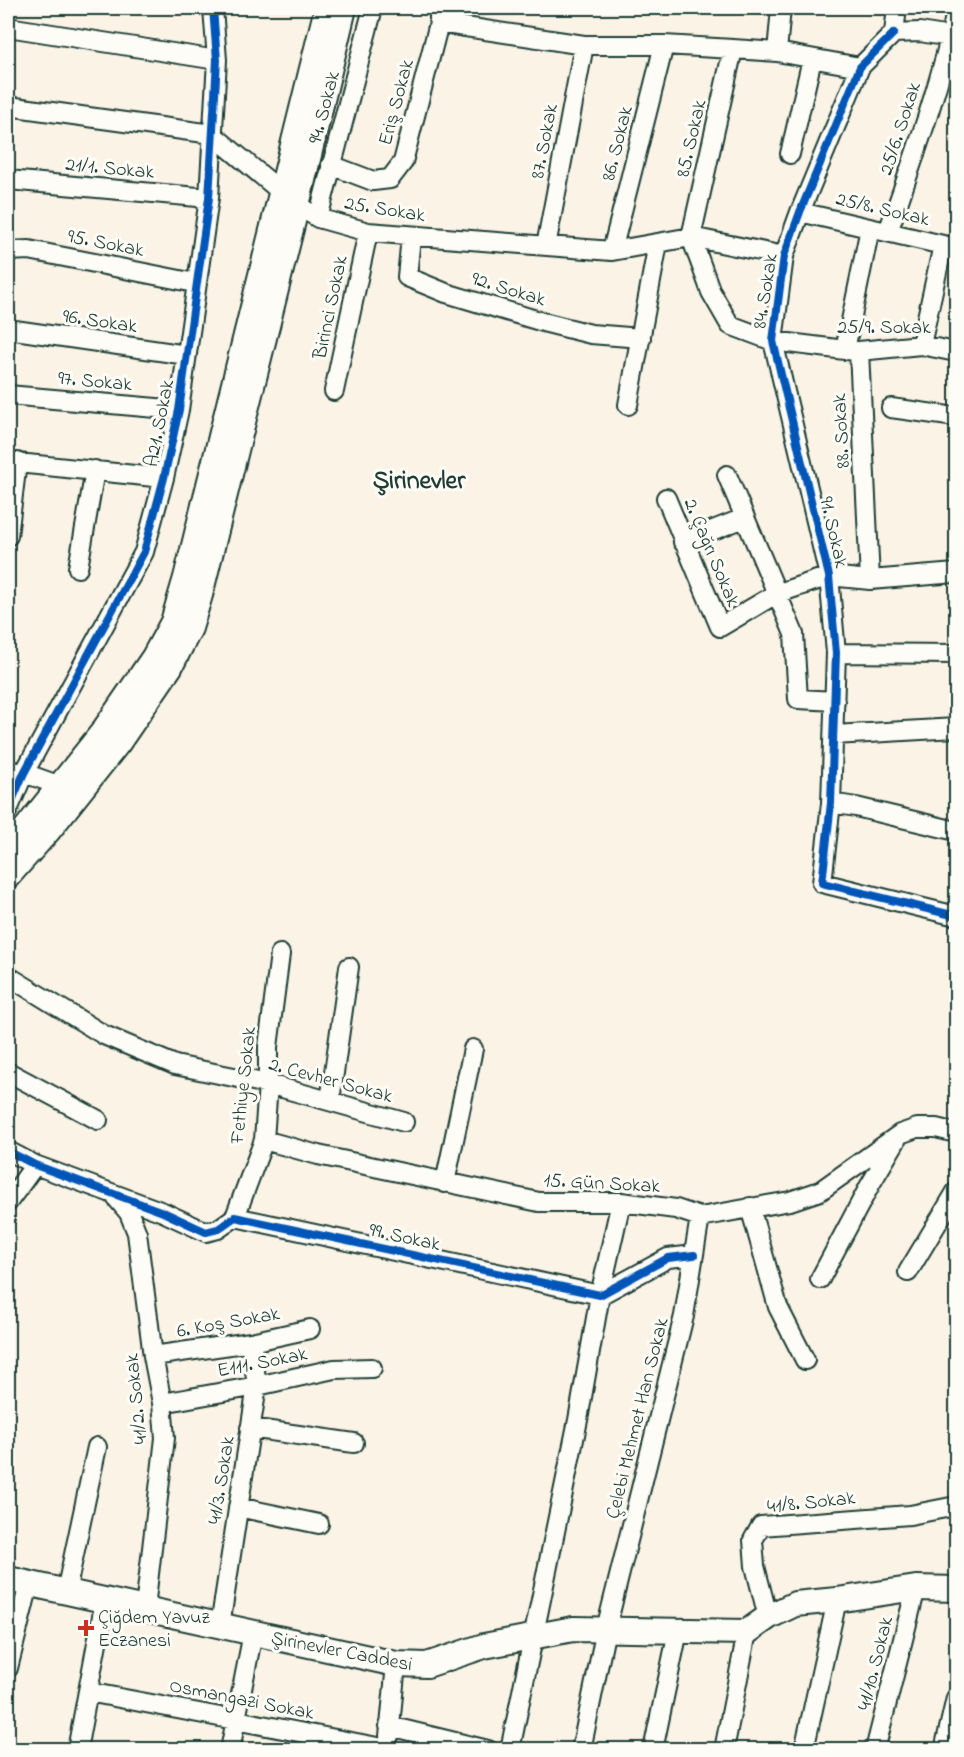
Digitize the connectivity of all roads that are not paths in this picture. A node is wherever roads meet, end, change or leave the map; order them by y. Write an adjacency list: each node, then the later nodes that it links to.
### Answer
1 (213, 8): 17 (street, A21. Sokak)
2 (327, 8): 25 (main road)
3 (344, 8): 25 (main road)
4 (373, 8): 22 (street, 94. Sokak)
5 (781, 8): 15 (street)
6 (897, 8): 10 (street)
7 (957, 12): 11 (street, 25/6. Sokak)
8 (439, 15): 12 (street); 22 (street, Eriş Sokak)
9 (8, 27): 17 (street)
10 (894, 33): 11 (street); 18 (street)
11 (954, 38): 30 (street, 25/6. Sokak)
12 (584, 45): 13 (street); 34 (street, 87. Sokak)
13 (664, 45): 14 (street); 37 (street, 86. Sokak)
14 (733, 49): 15 (street); 32 (street, 85. Sokak)
15 (777, 52): 16 (street)
16 (812, 59): 18 (street); 21 (street)
17 (217, 60): 20 (street, A21. Sokak)
18 (860, 68): 26 (street)
19 (8, 106): 20 (street)
20 (212, 134): 24 (street, A21. Sokak); 25 (street, 25. Sokak)
21 (790, 154)
22 (331, 165): 27 (street, 94. Sokak)
23 (8, 180): 24 (street, 21/1. Sokak)
24 (209, 198): 39 (street, A21. Sokak)
25 (290, 198): 27 (street, 25. Sokak); 72 (main road)
26 (800, 212): 28 (street, 25/8. Sokak); 38 (street, 84. Sokak)
27 (318, 218): 29 (street, 25. Sokak)
28 (870, 228): 30 (street, 25/8. Sokak); 44 (street)
29 (368, 232): 31 (street, 25. Sokak); 47 (street, Birinci Sokak)
30 (888, 232): 35 (street, 25/8. Sokak)
31 (411, 237): 34 (street, 25. Sokak); 41 (street, 92. Sokak)
32 (691, 237): 33 (street, 25. Sokak); 38 (street, 25. Sokak); 42 (street, 25/9. Sokak)
33 (658, 243): 37 (street, 25. Sokak); 41 (street)
34 (546, 246): 37 (street, 25. Sokak)
35 (950, 247): 43 (street)
36 (8, 251): 39 (street, 95. Sokak)
37 (612, 251)
38 (784, 256): 42 (street, 84. Sokak)
39 (195, 283): 46 (street, A21. Sokak)
40 (8, 329): 46 (street, 96. Sokak)
41 (641, 338): 49 (street)
42 (773, 341): 44 (street, 25/9. Sokak); 63 (street, 91. Sokak)
43 (921, 345): 44 (street, 25/9. Sokak); 45 (street, 25/9. Sokak)
44 (852, 351): 64 (street, 88. Sokak)
45 (957, 352)
46 (187, 355): 51 (street, A21. Sokak)
47 (334, 391)
48 (8, 395): 51 (street, 97. Sokak)
49 (628, 405)
50 (891, 408): 52 (street)
51 (179, 410): 56 (street, A21. Sokak)
52 (957, 417)
53 (12, 462): 54 (street); 59 (street)
54 (95, 470): 56 (street); 61 (street)
55 (727, 475): 58 (street)
56 (164, 478): 71 (street, A21. Sokak)
57 (666, 498): 60 (street, 2. Çağrı Sokak)
58 (744, 518): 60 (street); 65 (street)
59 (8, 536)
60 (683, 542): 65 (street, 2. Çağrı Sokak)
61 (78, 568)
62 (957, 573): 64 (street, 2. Çağrı Sokak)
63 (829, 576): 64 (street, 2. Çağrı Sokak); 65 (street, 2. Çağrı Sokak); 66 (street, 91. Sokak)
64 (870, 580)
65 (776, 594): 68 (street)
66 (836, 653): 67 (street); 68 (street, 91. Sokak)
67 (957, 654)
68 (835, 701): 70 (street, 91. Sokak)
69 (957, 728): 70 (street)
70 (834, 735): 73 (street, 91. Sokak)
71 (16, 772): 72 (street); 74 (street, A21. Sokak)
72 (70, 789): 76 (main road); 77 (main road)
73 (831, 803): 75 (street); 78 (street, 91. Sokak)
74 (8, 810)
75 (957, 831)
76 (8, 851)
77 (8, 876)
78 (957, 916)
79 (280, 954): 84 (street, Fethiye Sokak)
80 (349, 967): 85 (street)
81 (8, 976): 84 (street, 2. Cevher Sokak)
82 (473, 1049): 93 (street)
83 (8, 1072): 86 (street)
84 (268, 1084): 85 (street, 2. Cevher Sokak); 90 (street, Fethiye Sokak)
85 (330, 1101): 87 (street, 2. Cevher Sokak)
86 (98, 1120)
87 (404, 1122)
88 (957, 1133): 89 (street, 15. Gün Sokak)
89 (900, 1134): 98 (street, 15. Gün Sokak); 103 (street)
90 (264, 1140): 93 (street, 15. Gün Sokak); 99 (street, Fethiye Sokak)
91 (8, 1151): 92 (street)
92 (35, 1165): 95 (street); 96 (street)
93 (445, 1183): 97 (street, 15. Gün Sokak)
94 (957, 1192): 102 (street)
95 (112, 1193): 99 (street); 107 (street, 41/2. Sokak)
96 (8, 1202)
97 (621, 1202): 100 (street, 15. Gün Sokak); 104 (street)
98 (750, 1207): 100 (street, 15. Gün Sokak); 108 (street)
99 (235, 1217): 104 (street, 99. Sokak)
100 (700, 1217): 101 (street, Çelebi Mehmet Han Sokak)
101 (694, 1255): 104 (street); 127 (street, Çelebi Mehmet Han Sokak)
102 (908, 1272)
103 (820, 1279)
104 (600, 1295): 131 (street)
105 (310, 1329): 106 (street, 6. Koş Sokak)
106 (251, 1341): 107 (street, 6. Koş Sokak); 110 (street, 41/3. Sokak)
107 (153, 1356): 111 (street, 41/2. Sokak)
108 (805, 1360)
109 (372, 1368): 110 (street, E111. Sokak)
110 (256, 1386): 111 (street, E111. Sokak); 112 (street, 41/3. Sokak)
111 (162, 1403): 124 (street, 41/2. Sokak)
112 (250, 1428): 113 (street); 116 (street, 41/3. Sokak)
113 (354, 1443)
114 (97, 1447): 121 (street)
115 (957, 1506): 125 (street, 41/8. Sokak)
116 (238, 1507): 117 (street); 126 (street, 41/3. Sokak)
117 (319, 1524)
118 (18, 1581): 121 (main road, Şirinevler Caddesi); 133 (street)
119 (916, 1588): 120 (main road); 123 (main road); 147 (street, 41/10. Sokak)
120 (957, 1589)
121 (66, 1592): 122 (main road, Şirinevler Caddesi)
122 (105, 1600): 124 (main road, Şirinevler Caddesi); 134 (street)
123 (837, 1600): 125 (main road); 146 (street)
124 (145, 1608): 126 (main road, Şirinevler Caddesi)
125 (768, 1617): 129 (main road)
126 (220, 1626): 130 (main road, Şirinevler Caddesi)
127 (606, 1629): 128 (main road, Şirinevler Caddesi); 131 (main road, Şirinevler Caddesi); 143 (street, Çelebi Mehmet Han Sokak)
128 (678, 1631): 129 (main road, Şirinevler Caddesi); 144 (street)
129 (747, 1632): 145 (street)
130 (253, 1633): 132 (main road, Şirinevler Caddesi); 136 (street)
131 (534, 1635): 132 (main road, Şirinevler Caddesi); 142 (street)
132 (396, 1664): 137 (street)
133 (8, 1668)
134 (88, 1692): 136 (street, Osmangazi Sokak); 138 (street)
135 (957, 1698): 148 (street)
136 (237, 1720): 139 (street); 140 (street, Osmangazi Sokak)
137 (389, 1726): 140 (street); 141 (street)
138 (77, 1749)
139 (231, 1749)
140 (388, 1749)
141 (488, 1749)
142 (510, 1749)
143 (581, 1749)
144 (653, 1749)
145 (724, 1749)
146 (804, 1749)
147 (875, 1749)
148 (944, 1749)

